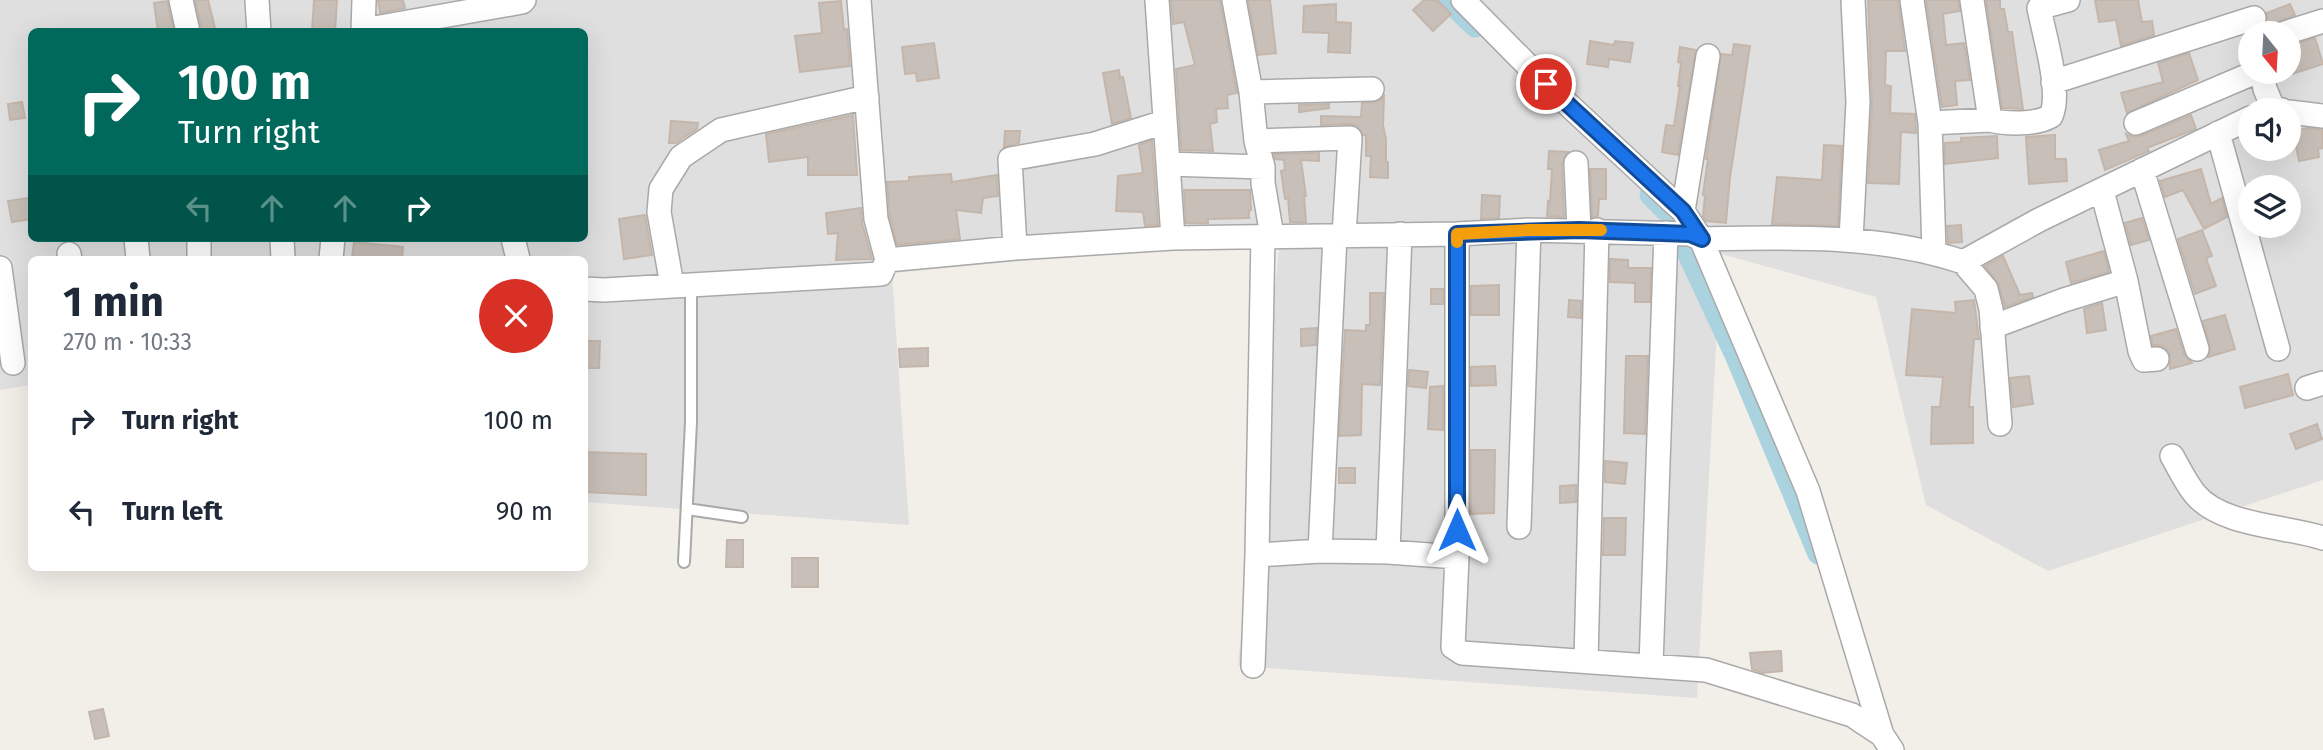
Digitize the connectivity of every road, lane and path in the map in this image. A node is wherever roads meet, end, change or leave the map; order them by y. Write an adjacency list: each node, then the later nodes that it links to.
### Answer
1 (181, 0): 16 (street)
2 (257, 0): 17 (street)
3 (364, 0): 18 (street)
4 (524, 0): 19 (street)
5 (859, 0): 26 (street)
6 (1157, 0): 30 (street)
7 (1234, 0): 25 (street)
8 (1463, 0): 41 (street)
9 (1853, 0): 50 (street)
10 (1912, 0): 31 (street)
11 (1972, 0): 29 (street)
12 (2068, 0): 13 (street)
13 (2039, 4): 23 (street)
14 (2253, 17): 23 (street)
15 (2323, 21): 20 (street)
16 (187, 28)
17 (259, 28)
18 (363, 28)
19 (379, 28)
20 (2301, 28)
21 (1708, 55): 41 (street)
22 (2238, 80): 32 (street)
23 (2053, 82): 29 (street)
24 (1373, 89): 25 (street)
25 (1251, 92): 35 (street)
26 (867, 97): 54 (street); 57 (street)
27 (2301, 113): 28 (street)
28 (2323, 116)
29 (1990, 120): 31 (street)
30 (1164, 122): 37 (street); 51 (street)
31 (1930, 123): 52 (street)
32 (2136, 123)
33 (2238, 124): 34 (street)
34 (2218, 133): 39 (street); 61 (street)
35 (1256, 141): 38 (street); 48 (street)
36 (1576, 163): 43 (street)
37 (1168, 164): 38 (street); 49 (street)
38 (1262, 167): 47 (street)
39 (2142, 170): 40 (street); 60 (street)
40 (2102, 191): 53 (street); 56 (street)
41 (1683, 211): 46 (street)
42 (1529, 230): 43 (street); 45 (street); 68 (street)
43 (1588, 230): 46 (street); 75 (street)
44 (1400, 234): 45 (street); 48 (street); 71 (street)
45 (1457, 234): 73 (street)
46 (1682, 235): 50 (street); 77 (street); 78 (street)
47 (1268, 236): 48 (street); 49 (street); 72 (street)
48 (1339, 236): 70 (street)
49 (1172, 238): 51 (street)
50 (1851, 240): 52 (street)
51 (1015, 247): 54 (street)
52 (1934, 252): 53 (street)
53 (1964, 262): 59 (street)
54 (885, 265): 57 (street)
55 (0, 268): 62 (street)
56 (2126, 281): 59 (street); 63 (street)
57 (678, 283): 58 (street); 66 (lane)
58 (588, 289)
59 (1993, 327): 64 (street)
60 (2197, 349)
61 (2278, 349)
62 (14, 359)
63 (2157, 359)
64 (2000, 424)
65 (2172, 456): 69 (street)
66 (687, 509): 67 (lane); 74 (lane)
67 (742, 517)
68 (1520, 527)
69 (2323, 538)
70 (1320, 551): 71 (street); 72 (street)
71 (1388, 552): 73 (street)
72 (1257, 555): 76 (street)
73 (1457, 557): 75 (street)
74 (684, 562)
75 (1586, 661): 77 (street)
76 (1253, 666)
77 (1651, 666): 78 (street)
78 (1887, 743)

